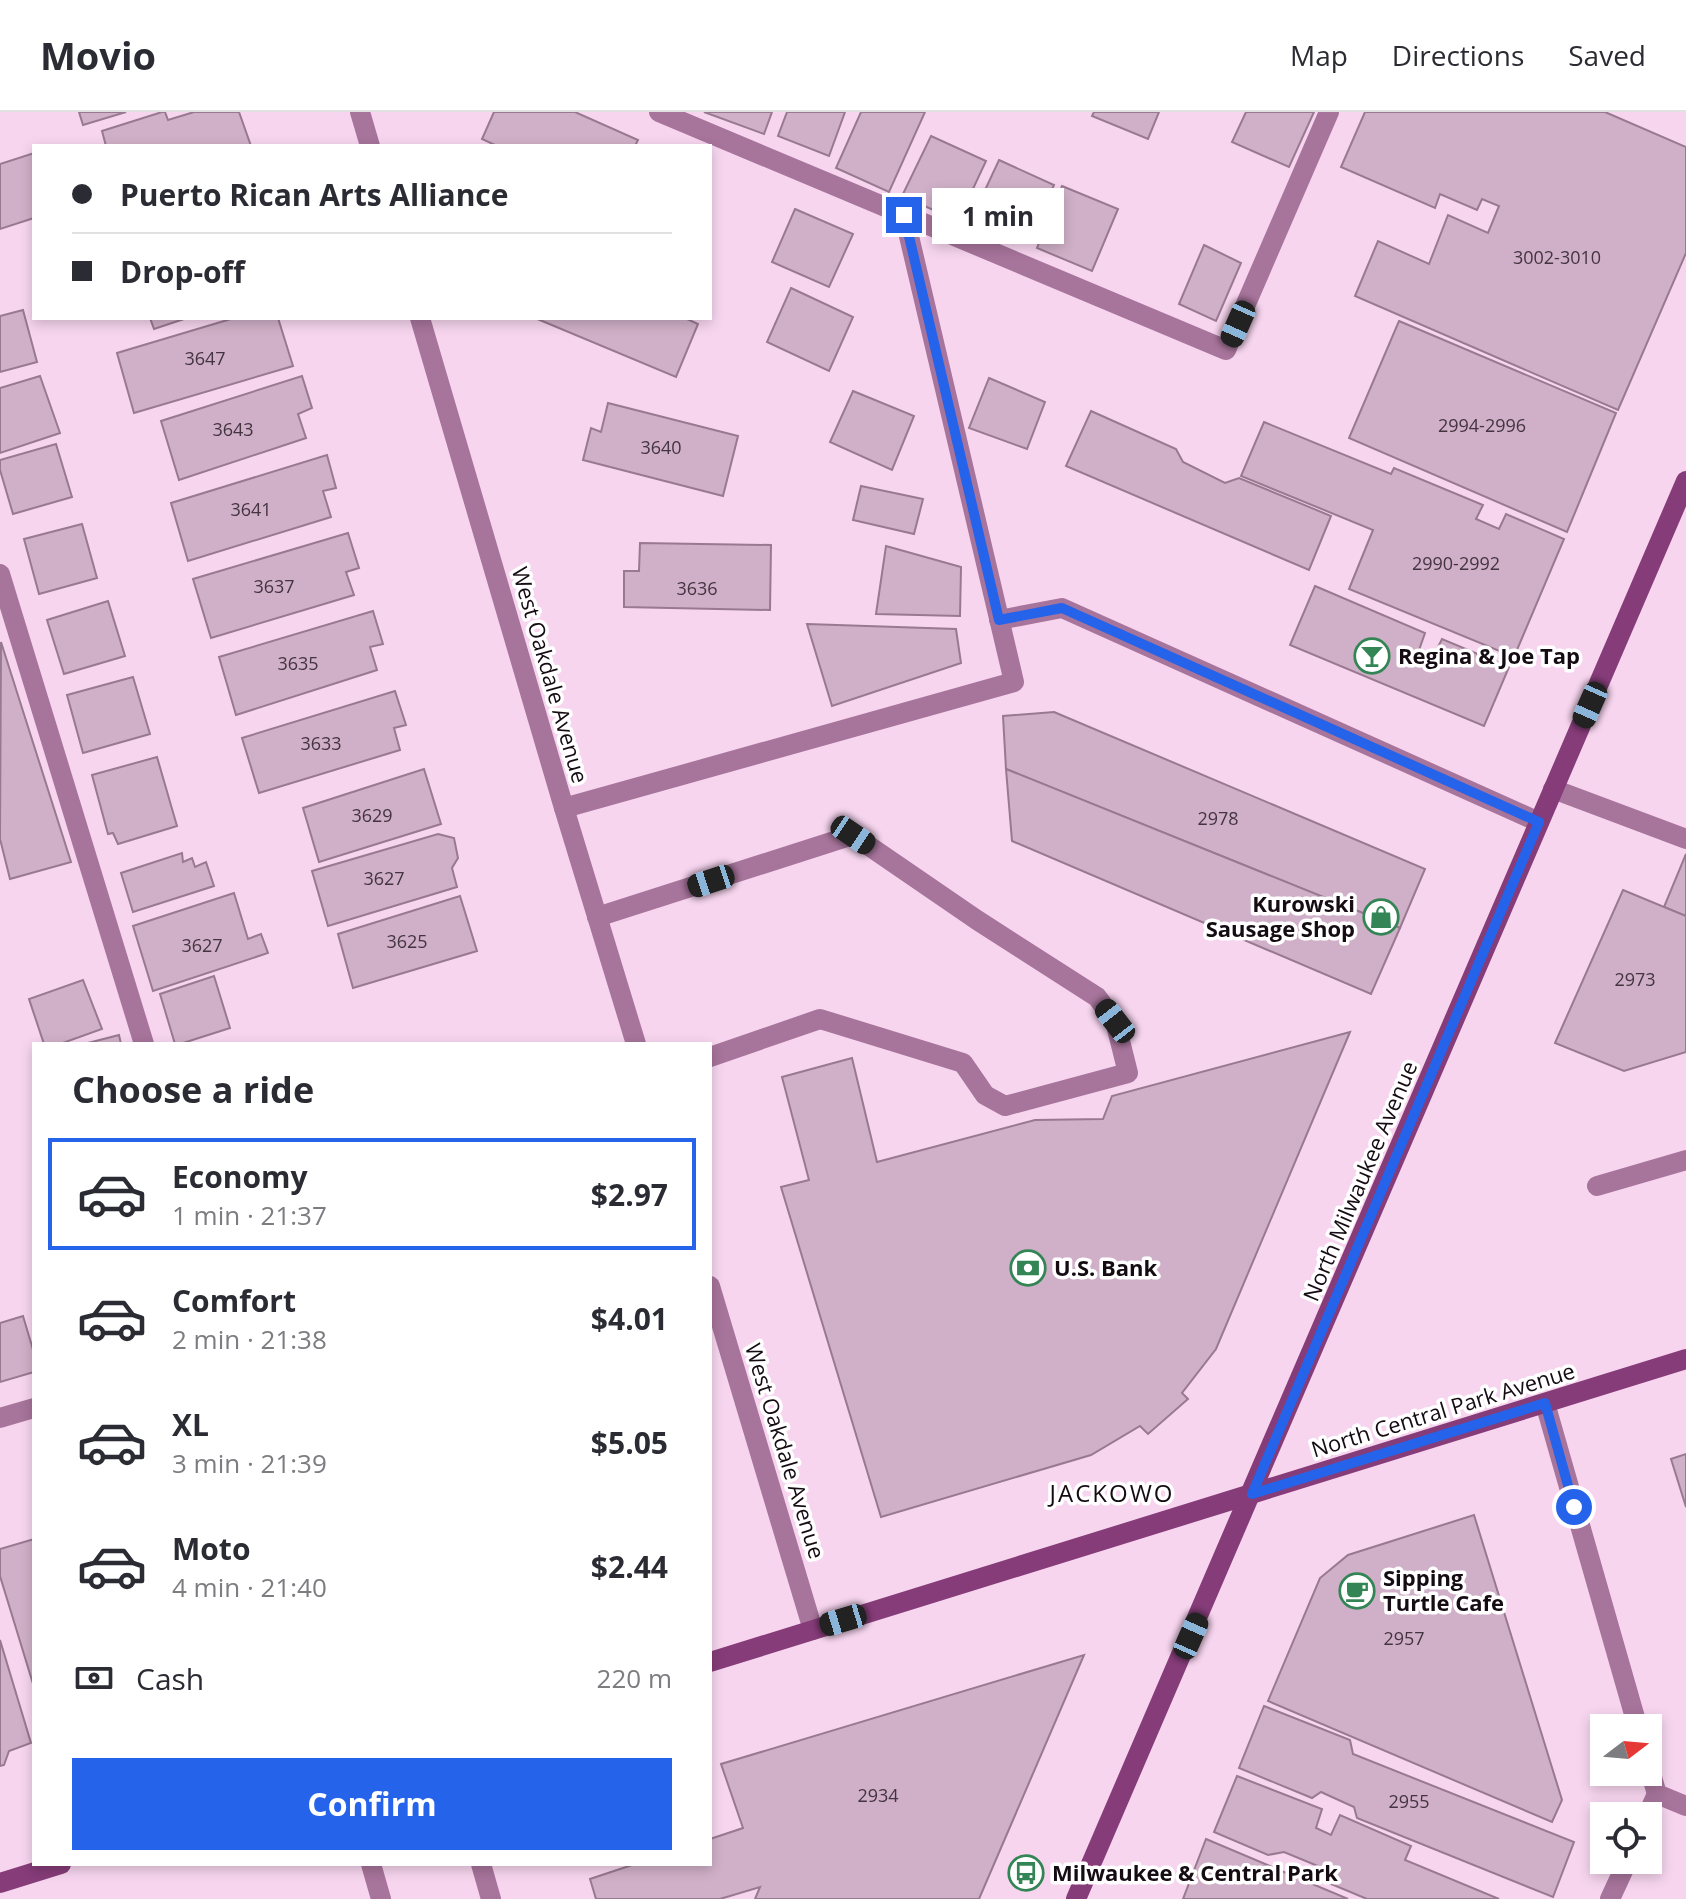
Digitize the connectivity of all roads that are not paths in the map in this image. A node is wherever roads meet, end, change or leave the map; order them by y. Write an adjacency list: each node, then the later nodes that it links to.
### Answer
1 (360, 112): 4 (street)
2 (659, 112): 5 (street)
3 (1329, 112): 5 (street)
4 (369, 144)
5 (904, 215): 9 (street)
6 (421, 320): 11 (street, West Oakdale Avenue)
7 (1686, 481): 10 (main road, North Milwaukee Avenue)
8 (0, 574): 15 (street)
9 (999, 620): 11 (street); 12 (street)
10 (1553, 789): 12 (main road, North Milwaukee Avenue); 13 (street)
11 (564, 808): 14 (street, West Oakdale Avenue)
12 (1539, 822): 25 (main road, North Milwaukee Avenue)
13 (1686, 839)
14 (597, 917): 16 (street, West Oakdale Avenue); 17 (street)
15 (143, 1042)
16 (635, 1042)
17 (712, 1056)
18 (1686, 1160): 19 (street)
19 (1597, 1186)
20 (712, 1293): 26 (street, West Oakdale Avenue)
21 (1686, 1359): 22 (main road, North Central Park Avenue)
22 (1545, 1403): 25 (main road, North Central Park Avenue); 28 (street)
23 (32, 1409): 24 (street)
24 (0, 1418)
25 (1252, 1494): 26 (main road, North Central Park Avenue); 40 (main road, North Milwaukee Avenue)
26 (813, 1630): 27 (main road, North Central Park Avenue)
27 (712, 1661)
28 (1634, 1714)
29 (1655, 1786): 30 (street)
30 (1657, 1794): 31 (street); 32 (street)
31 (1653, 1802)
32 (1686, 1806)
33 (55, 1866): 37 (main road)
34 (372, 1866): 38 (street)
35 (482, 1866): 39 (street)
36 (1622, 1874): 41 (street)
37 (0, 1883)
38 (381, 1899)
39 (491, 1899)
40 (1076, 1899)
41 (1610, 1899)

